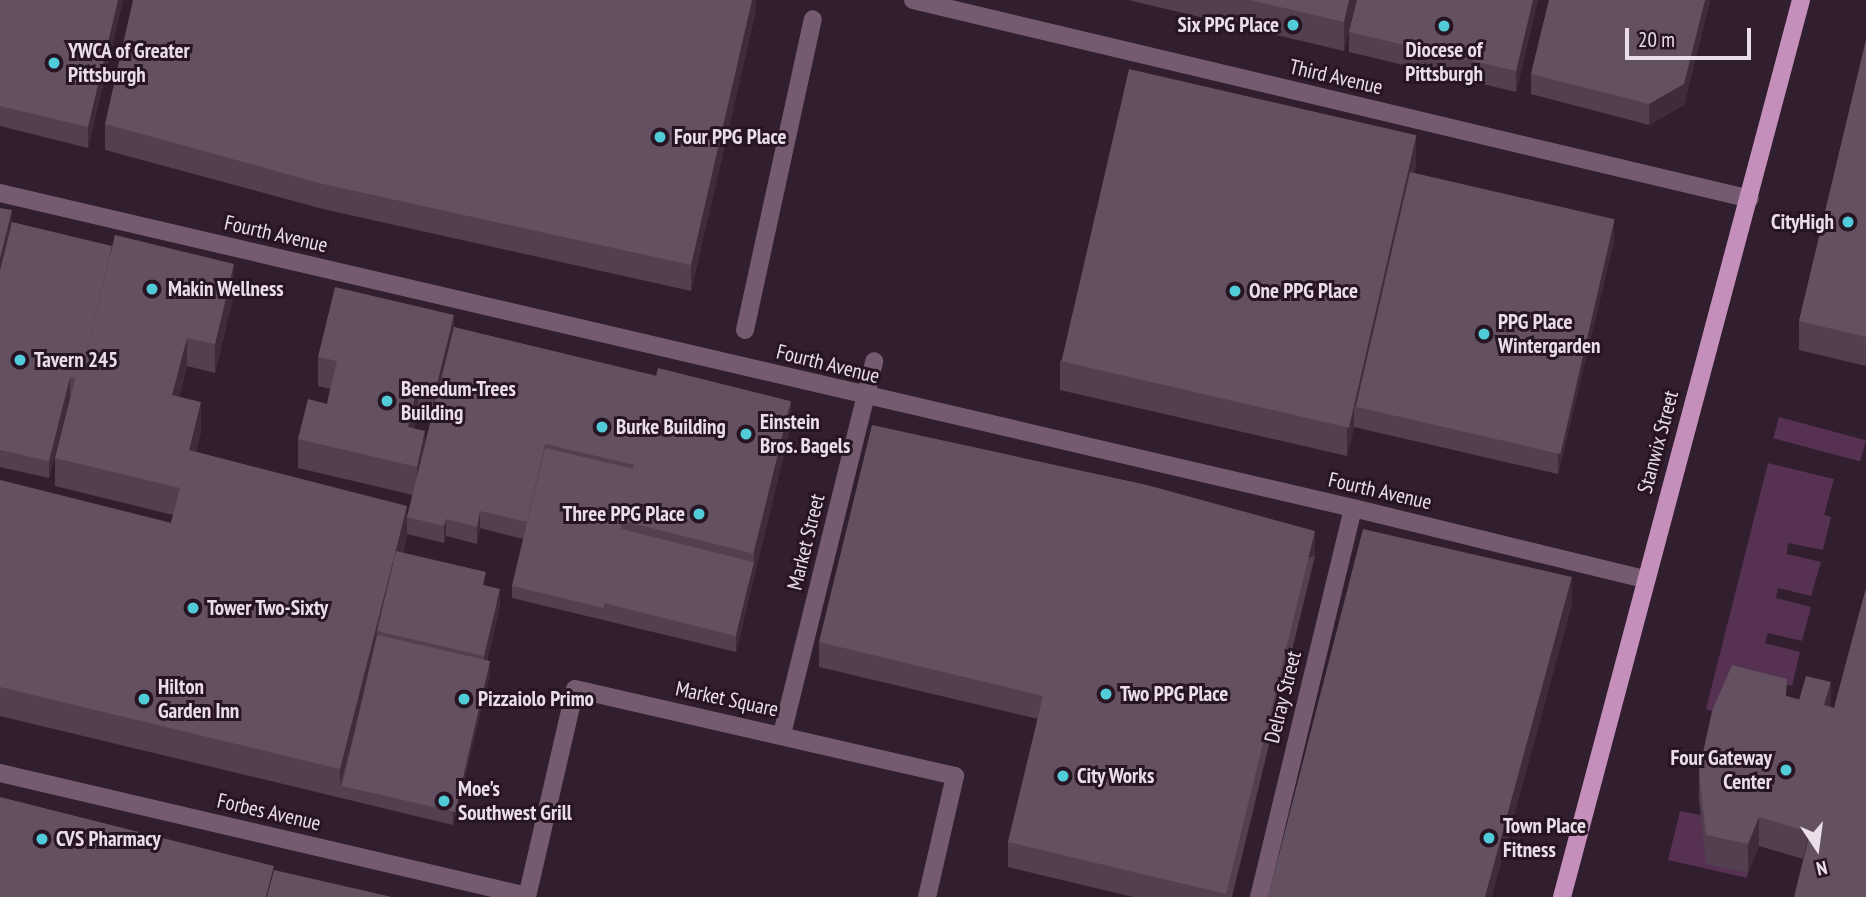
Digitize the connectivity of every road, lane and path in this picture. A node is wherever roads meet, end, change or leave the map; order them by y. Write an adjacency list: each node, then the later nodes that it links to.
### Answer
1 (913, 0): 3 (street, Third Avenue)
2 (1801, 0): 6 (main road, Stanwix Street)
3 (943, 3): 6 (street, Third Avenue)
4 (813, 19): 7 (street)
5 (0, 193): 9 (street, Fourth Avenue)
6 (1749, 199): 11 (main road, Stanwix Street)
7 (746, 330)
8 (874, 361): 9 (street, Market Street)
9 (867, 397): 10 (street, Fourth Avenue); 12 (street, Market Street)
10 (1353, 508): 11 (street, Fourth Avenue); 16 (street, Delray Street)
11 (1645, 579): 17 (main road, Stanwix Street)
12 (782, 734): 14 (street, Market Square); 15 (street, Market Square)
13 (0, 773): 14 (street, Forbes Avenue)
14 (527, 897)
15 (927, 897)
16 (1259, 897)
17 (1562, 897)

